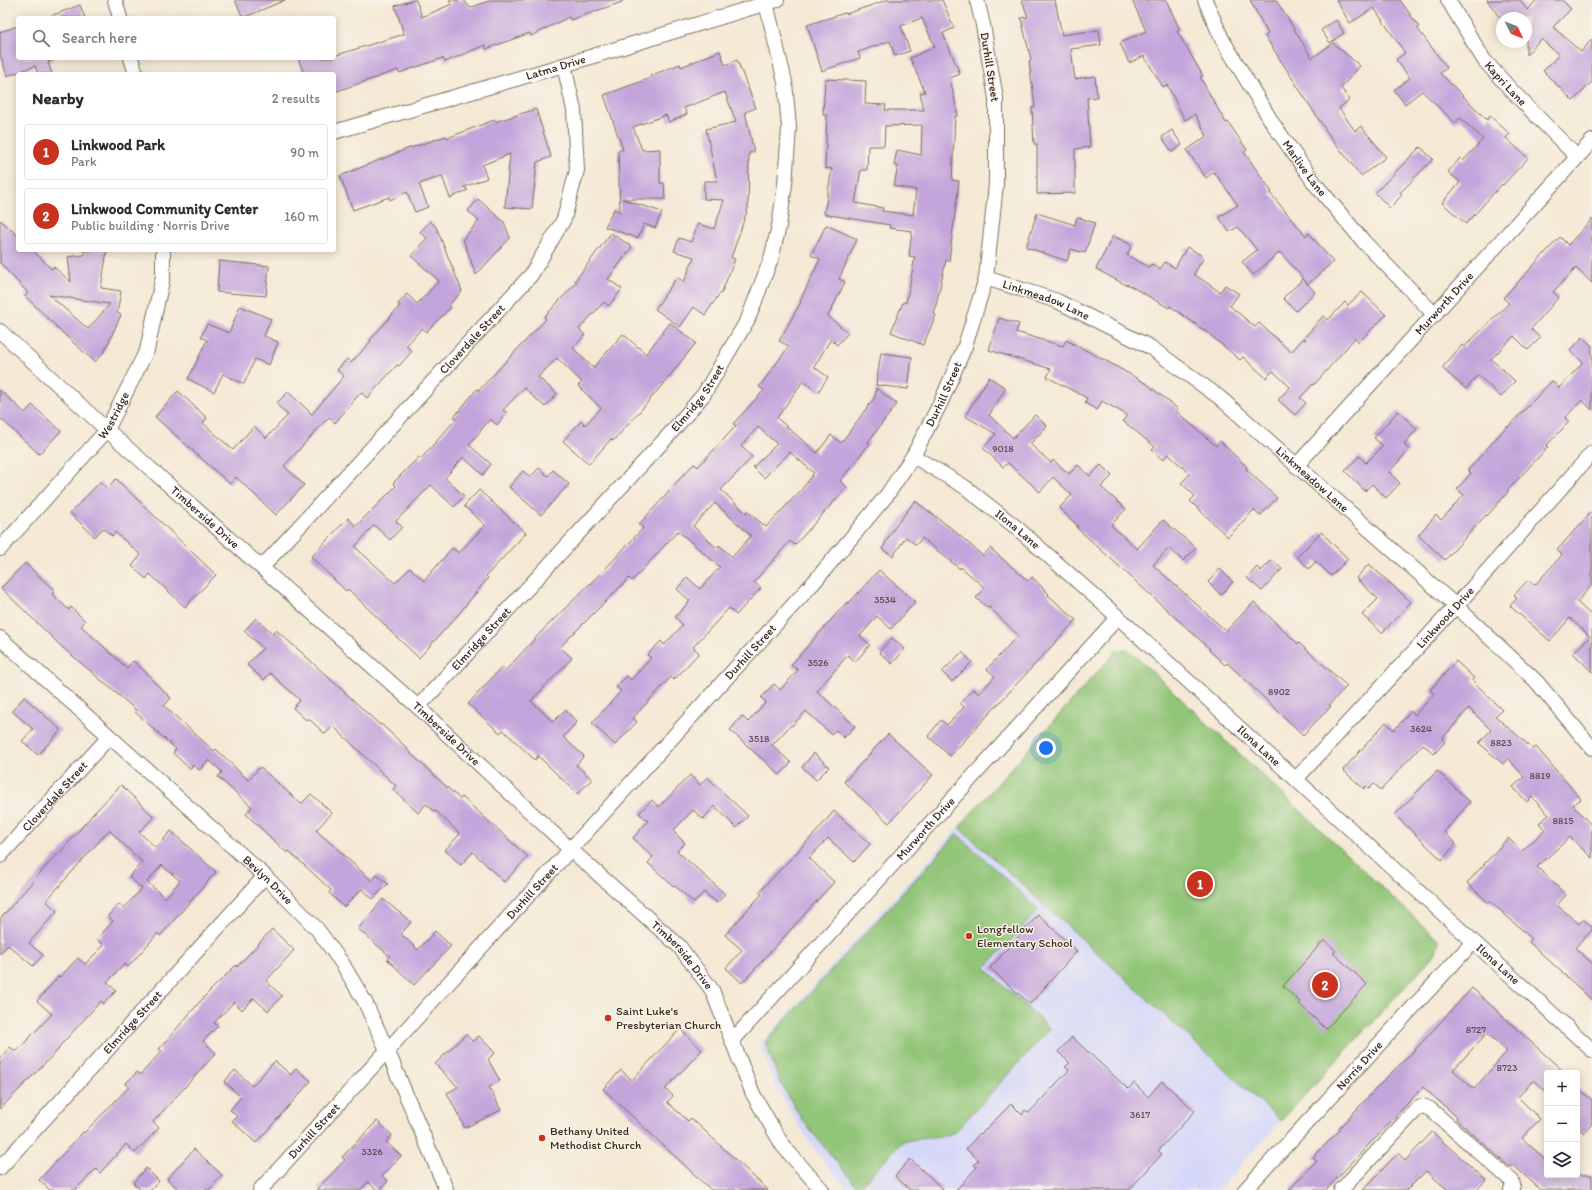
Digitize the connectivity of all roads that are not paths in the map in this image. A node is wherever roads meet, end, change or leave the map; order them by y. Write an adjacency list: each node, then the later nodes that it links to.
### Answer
1 (115, 0): 6 (street)
2 (977, 0): 14 (street, Durhill Street)
3 (1205, 0): 15 (street, Marlive Lane)
4 (1448, 0): 12 (street, Kapri Lane)
5 (772, 2): 8 (street, Latma Drive); 26 (street, Elmridge Street)
6 (119, 16)
7 (132, 60): 9 (street)
8 (564, 65): 10 (street, Latma Drive); 22 (street, Cloverdale Street)
9 (135, 72)
10 (336, 131)
11 (1592, 141): 12 (street, Murworth Drive)
12 (1577, 157): 15 (street, Murworth Drive)
13 (163, 252): 17 (street, Westridge)
14 (986, 278): 19 (street, Durhill Street); 20 (street, Linkmeadow Lane)
15 (1435, 315): 20 (street, Murworth Drive)
16 (0, 331): 17 (street, Timberside Drive)
17 (107, 430): 21 (street, Westridge); 22 (street, Timberside Drive)
18 (1592, 452): 23 (street, Linkwood Drive)
19 (912, 456): 24 (street, Ilona Lane); 30 (street, Durhill Street)
20 (1296, 466): 23 (street, Linkmeadow Lane)
21 (0, 549)
22 (262, 567): 26 (street, Timberside Drive)
23 (1456, 606): 28 (street, Linkmeadow Lane); 29 (street, Linkwood Drive)
24 (1118, 617): 29 (street, Ilona Lane); 34 (street, Murworth Drive)
25 (0, 638): 27 (street, Bevlyn Drive)
26 (418, 707): 30 (street, Timberside Drive)
27 (109, 737): 31 (street, Cloverdale Street); 32 (street, Bevlyn Drive)
28 (1592, 748)
29 (1296, 779): 33 (street, Ilona Lane)
30 (570, 849): 34 (street, Timberside Drive); 35 (street, Durhill Street)
31 (0, 856)
32 (264, 876): 35 (street, Bevlyn Drive); 37 (street, Elmridge Street)
33 (1473, 942): 36 (street, Ilona Lane); 41 (street, Norris Drive)
34 (732, 1040): 40 (street, Timberside Drive)
35 (388, 1050): 38 (street, Bevlyn Drive); 39 (street, Durhill Street)
36 (1592, 1050)
37 (0, 1168)
38 (446, 1189)
39 (260, 1190)
40 (822, 1190)
41 (1245, 1190)
42 (1342, 1190): 43 (street)
43 (1511, 1190)

